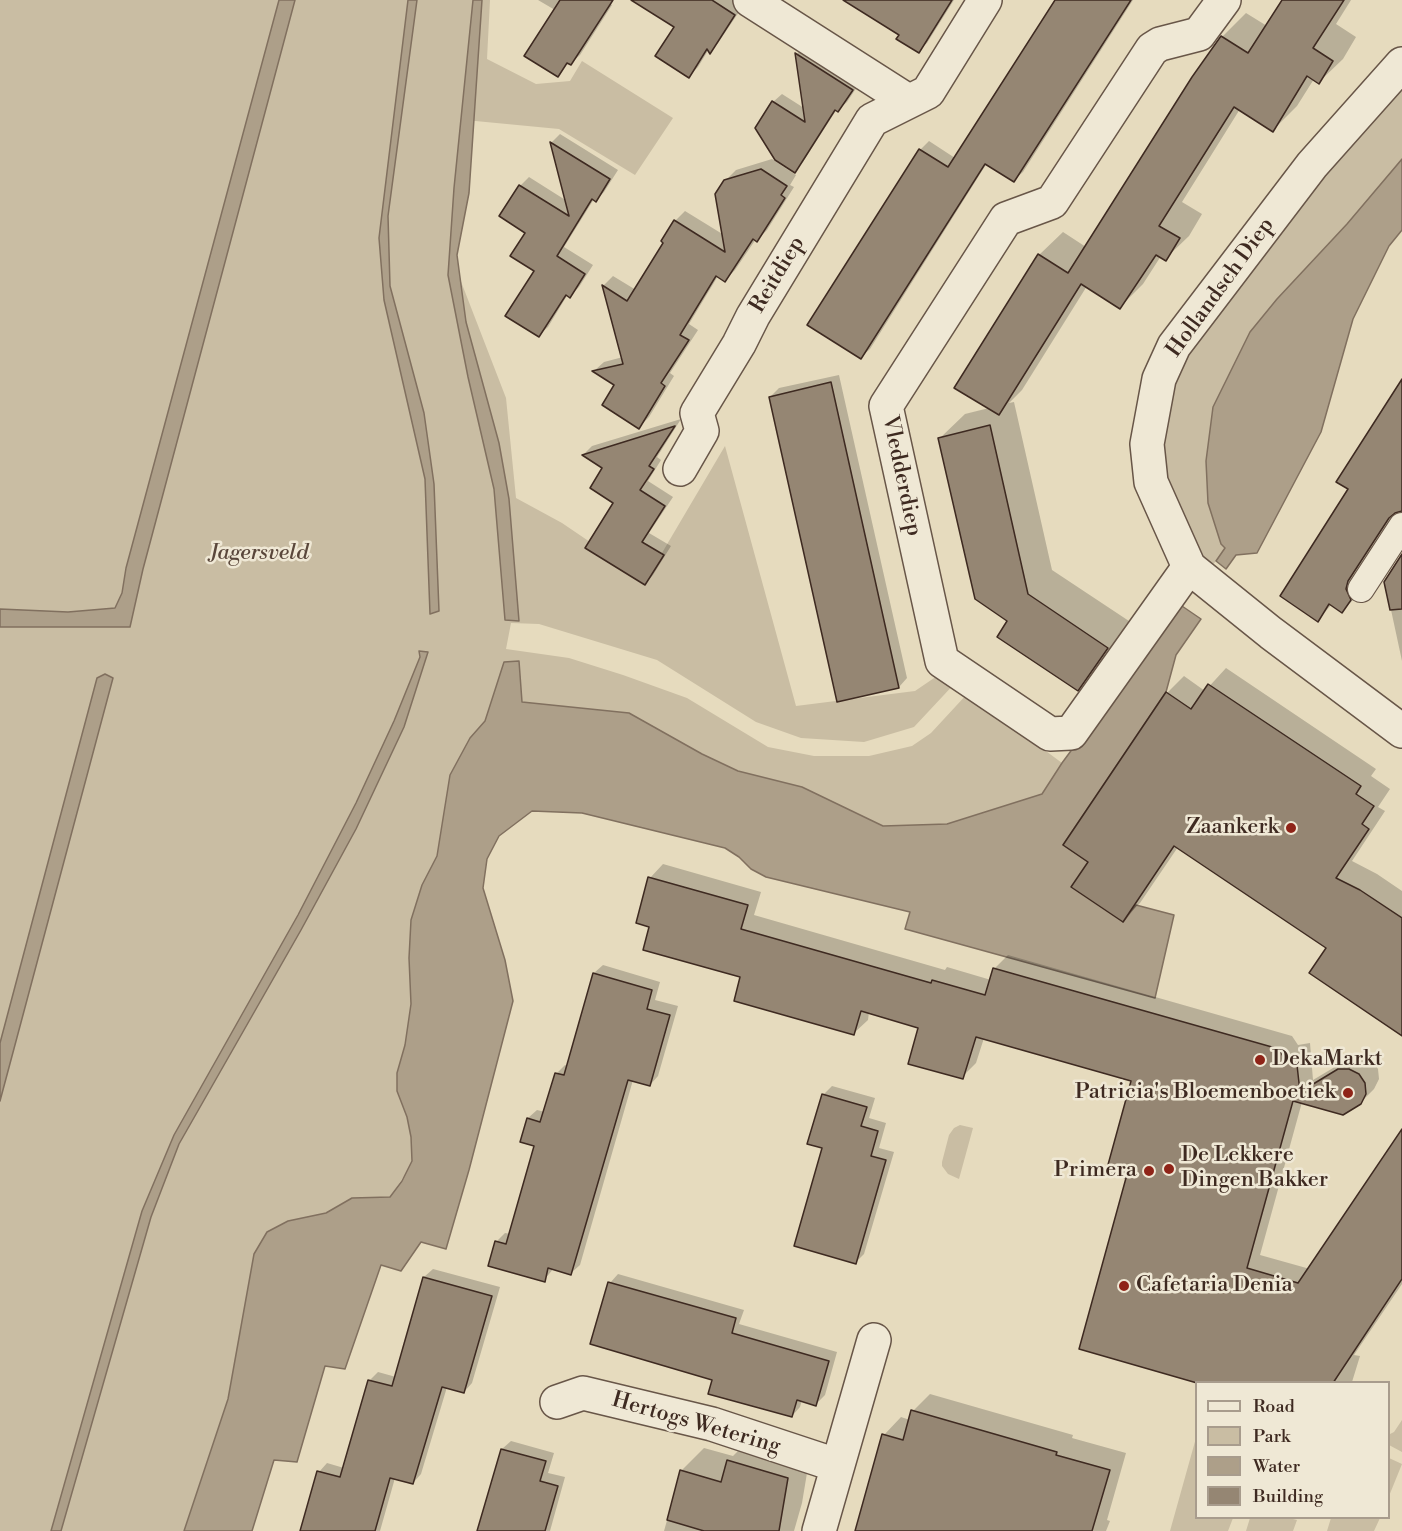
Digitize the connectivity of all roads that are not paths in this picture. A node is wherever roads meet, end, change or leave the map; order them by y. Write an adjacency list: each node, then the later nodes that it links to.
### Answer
1 (750, 0): 5 (street)
2 (985, 0): 5 (street, Reitdiep)
3 (1224, 0): 8 (street, Vledderdiep)
4 (1402, 64): 8 (street, Hollandsch Diep)
5 (908, 101): 6 (street, Reitdiep)
6 (680, 469)
7 (1402, 526): 9 (street)
8 (1189, 567): 10 (street, Hollandsch Diep)
9 (1361, 589)
10 (1402, 731)
11 (874, 1340): 13 (street)
12 (556, 1402): 13 (street, Hertogs Wetering)
13 (836, 1464): 14 (street)
14 (819, 1531)

